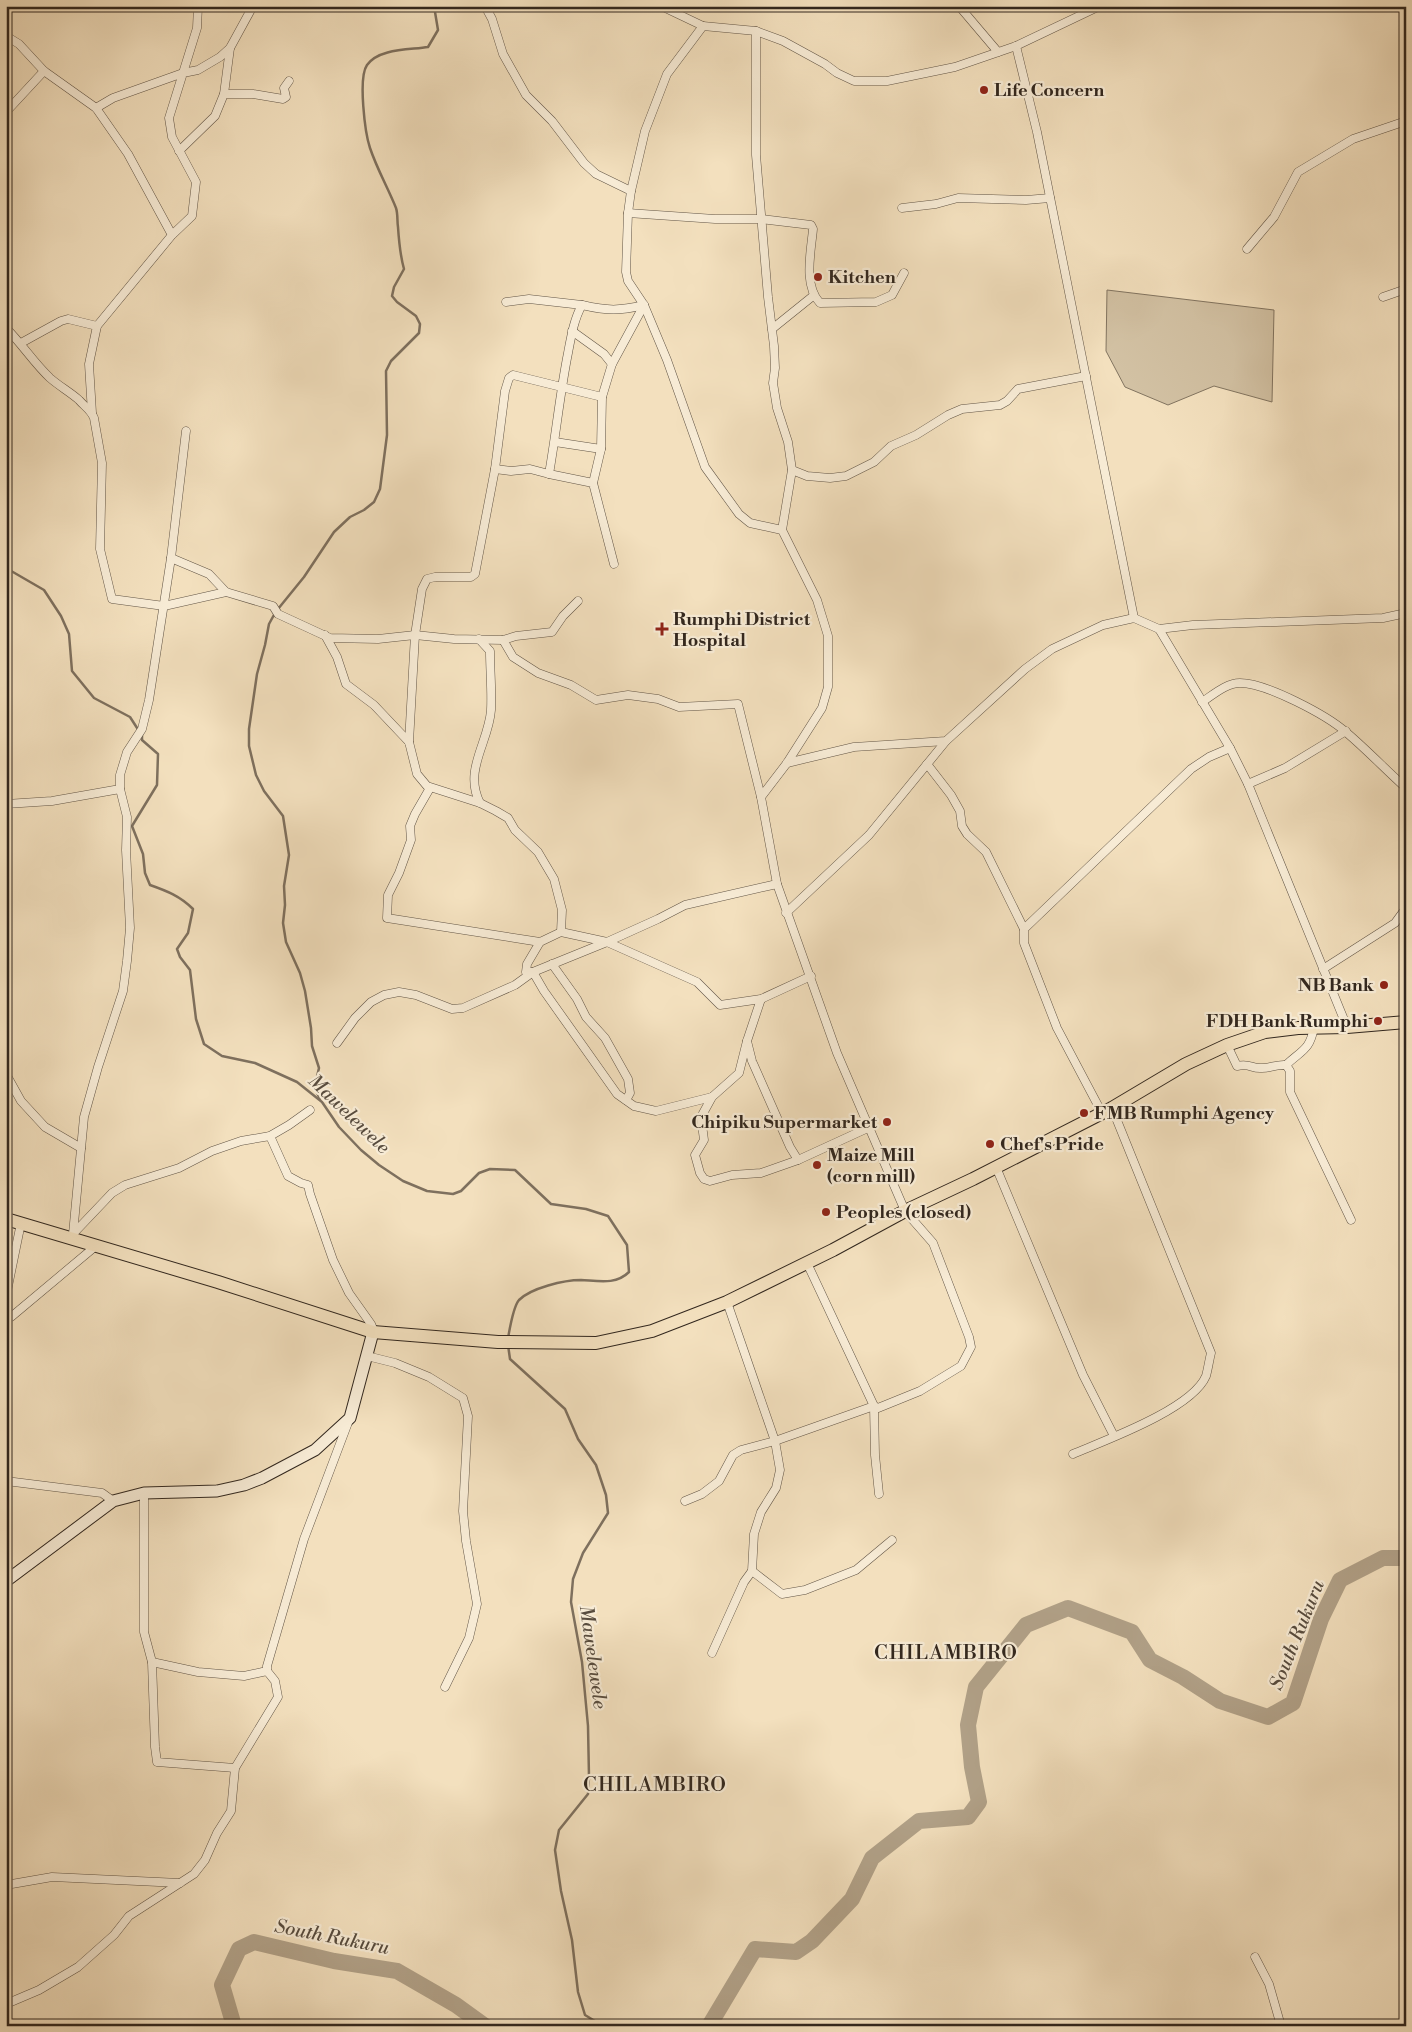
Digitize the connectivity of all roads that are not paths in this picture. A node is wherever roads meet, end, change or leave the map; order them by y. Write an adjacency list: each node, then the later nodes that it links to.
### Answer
1 (198, 6): 14 (street)
2 (253, 6): 11 (street)
3 (485, 6): 21 (street)
4 (661, 6): 7 (street)
5 (959, 6): 12 (street)
6 (1100, 6): 10 (street)
7 (702, 26): 8 (street); 21 (street)
8 (756, 31): 12 (street); 25 (street)
9 (6, 36): 13 (street)
10 (1016, 46): 12 (street); 22 (street)
11 (230, 48): 14 (street); 16 (street)
12 (998, 52)
13 (44, 71): 17 (street); 18 (street)
14 (183, 73): 17 (street); 20 (street)
15 (289, 81): 16 (street)
16 (224, 94): 20 (street)
17 (96, 108): 26 (street)
18 (6, 112)
19 (1406, 121): 27 (street)
20 (179, 151): 26 (street)
21 (631, 191): 24 (street)
22 (1050, 198): 23 (street); 41 (street)
23 (902, 208)
24 (628, 213): 25 (street); 34 (street)
25 (761, 219): 30 (street); 37 (street)
26 (172, 235): 35 (street)
27 (1247, 249)
28 (904, 273): 30 (street)
29 (1406, 289): 31 (street)
30 (813, 296): 37 (street)
31 (1383, 297)
32 (506, 302): 33 (street)
33 (582, 305): 34 (street); 38 (street)
34 (644, 305): 40 (street); 52 (street)
35 (97, 326): 39 (street); 44 (street)
36 (6, 328): 39 (street)
37 (772, 329): 49 (street)
38 (572, 332): 40 (street); 42 (street)
39 (21, 343): 44 (street)
40 (612, 364): 43 (street)
41 (1086, 376): 49 (street); 59 (street)
42 (561, 386): 43 (street); 46 (street); 48 (street)
43 (602, 397): 47 (street)
44 (92, 413): 57 (street)
45 (186, 431): 53 (street)
46 (555, 442): 47 (street); 50 (street)
47 (601, 449): 51 (street)
48 (495, 469): 50 (street); 62 (street)
49 (792, 470): 52 (street)
50 (549, 474): 51 (street)
51 (593, 483): 54 (street)
52 (782, 530): 70 (street)
53 (171, 558): 55 (street); 57 (street)
54 (614, 564)
55 (226, 592): 57 (street); 61 (street)
56 (578, 600): 64 (street)
57 (164, 606): 75 (street)
58 (1406, 613): 60 (street)
59 (1134, 618): 60 (street); 67 (street)
60 (1159, 629): 65 (street)
61 (325, 635): 62 (street); 68 (street)
62 (415, 635): 63 (street); 68 (street)
63 (479, 639): 64 (street); 77 (street)
64 (502, 640): 76 (street)
65 (1202, 702): 66 (street); 69 (street)
66 (1346, 731): 72 (street); 74 (street)
67 (946, 741): 70 (street); 71 (street)
68 (409, 742): 73 (street)
69 (1230, 748): 72 (street); 82 (street)
70 (787, 763): 76 (street)
71 (928, 764): 81 (street); 82 (street)
72 (1248, 784): 87 (street)
73 (430, 788): 77 (street); 84 (street)
74 (1406, 788)
75 (120, 789): 78 (street); 105 (street)
76 (761, 796): 79 (street)
77 (480, 803): 83 (street)
78 (6, 804)
79 (777, 884): 81 (street); 85 (street)
80 (1406, 908): 87 (street)
81 (786, 913): 89 (street)
82 (1024, 929): 102 (street)
83 (561, 932): 84 (street); 85 (street)
84 (540, 942): 88 (street)
85 (607, 942): 86 (street); 90 (street)
86 (552, 964): 88 (street); 100 (street)
87 (1323, 969): 93 (street)
88 (533, 972): 95 (street); 100 (street)
89 (811, 976): 90 (street); 103 (street)
90 (761, 999): 94 (street)
91 (1406, 1022): 93 (main road)
92 (1314, 1027): 93 (main road); 96 (main road); 97 (street)
93 (1346, 1027)
94 (747, 1041): 99 (street); 106 (street)
95 (337, 1043)
96 (1228, 1045): 97 (street); 102 (main road)
97 (1286, 1065): 110 (street)
98 (6, 1074): 105 (street)
99 (712, 1097): 100 (street); 106 (street)
100 (626, 1100)
101 (310, 1110): 104 (street)
102 (1107, 1110): 107 (main road); 122 (street)
103 (870, 1127): 106 (street); 108 (street)
104 (270, 1136): 112 (street); 118 (street)
105 (81, 1148): 112 (street)
106 (798, 1160)
107 (996, 1167): 108 (main road); 122 (street)
108 (905, 1211): 114 (main road); 120 (street)
109 (6, 1219): 111 (main road)
110 (1351, 1220)
111 (20, 1223): 112 (main road); 115 (street)
112 (72, 1236): 113 (main road)
113 (97, 1245): 117 (street); 118 (main road)
114 (807, 1263): 116 (main road); 120 (street)
115 (6, 1296)
116 (727, 1302): 118 (main road); 123 (street)
117 (6, 1317)
118 (372, 1332): 119 (street)
119 (367, 1356): 121 (street); 136 (street)
120 (874, 1406): 123 (street); 127 (street)
121 (350, 1418): 126 (street); 135 (street)
122 (1114, 1436): 124 (street)
123 (775, 1441): 129 (street); 131 (street)
124 (1073, 1454)
125 (6, 1481): 128 (street)
126 (144, 1493): 128 (street); 134 (street)
127 (879, 1494)
128 (113, 1501): 132 (street)
129 (685, 1501)
130 (892, 1540): 131 (street)
131 (752, 1570): 133 (street)
132 (6, 1581)
133 (712, 1653)
134 (152, 1662): 135 (street); 137 (street)
135 (267, 1672): 137 (street)
136 (445, 1687)
137 (235, 1768): 138 (street)
138 (180, 1882): 139 (street); 141 (street)
139 (6, 1885)
140 (1255, 1957): 142 (street)
141 (6, 2004)
142 (1281, 2026)

